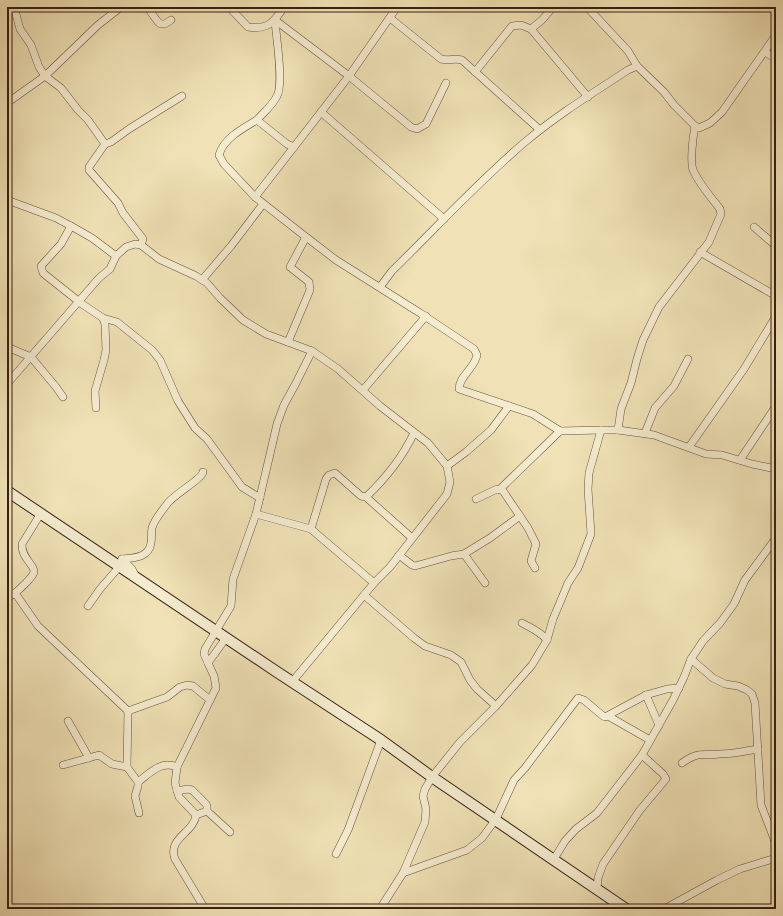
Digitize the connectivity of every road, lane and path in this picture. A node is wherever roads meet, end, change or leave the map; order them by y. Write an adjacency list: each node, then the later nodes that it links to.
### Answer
1 (14, 7): 18 (street)
2 (121, 7): 18 (street)
3 (147, 7): 10 (street)
4 (230, 7): 11 (street)
5 (284, 7): 11 (street)
6 (552, 7): 12 (street)
7 (587, 7): 16 (street)
8 (395, 8): 9 (street)
9 (390, 18): 17 (street); 19 (street)
10 (171, 20)
11 (275, 20): 19 (street); 25 (street)
12 (532, 29): 17 (street); 22 (street)
13 (776, 35): 14 (street)
14 (765, 52): 15 (street); 26 (street)
15 (776, 59)
16 (637, 66): 22 (street); 26 (street)
17 (475, 72): 27 (street)
18 (45, 76): 23 (street); 28 (street)
19 (349, 76): 20 (street); 24 (street)
20 (446, 83)
21 (182, 96): 28 (street)
22 (588, 97): 27 (street)
23 (7, 103)
24 (321, 112): 29 (street); 33 (street)
25 (256, 120): 29 (street); 30 (street)
26 (695, 126): 39 (street)
27 (540, 130): 33 (street)
28 (105, 144): 37 (street)
29 (294, 147): 30 (street)
30 (256, 197): 32 (street)
31 (7, 200): 34 (street)
32 (263, 204): 36 (street); 41 (street)
33 (444, 219): 42 (street)
34 (71, 226): 40 (street); 44 (street)
35 (754, 227): 38 (street)
36 (306, 238): 42 (street); 48 (street)
37 (141, 245): 40 (street); 41 (street)
38 (776, 246)
39 (700, 252): 43 (street); 60 (street)
40 (116, 256): 44 (street)
41 (202, 280): 48 (street)
42 (380, 287): 45 (street)
43 (776, 296)
44 (79, 302): 47 (street); 51 (street)
45 (426, 316): 54 (street); 56 (street)
46 (776, 316): 64 (street)
47 (103, 318): 58 (street); 72 (street)
48 (288, 342): 50 (street)
49 (7, 347): 51 (street)
50 (312, 351): 54 (street); 72 (street)
51 (31, 357): 53 (street); 55 (street)
52 (688, 359): 63 (street)
53 (7, 384)
54 (363, 390): 62 (street)
55 (63, 397)
56 (509, 406): 61 (street); 66 (street)
57 (776, 406): 65 (street)
58 (96, 408)
59 (601, 430): 60 (street); 61 (street); 94 (street)
60 (618, 430): 63 (street)
61 (560, 431): 69 (street)
62 (414, 433): 66 (street); 71 (street)
63 (645, 433): 64 (street)
64 (689, 447): 65 (street)
65 (740, 460): 67 (street)
66 (447, 466): 78 (street)
67 (776, 469)
68 (203, 472): 84 (street)
69 (500, 489): 73 (street); 76 (street)
70 (7, 491): 74 (main road)
71 (366, 497): 77 (street); 78 (street)
72 (260, 498): 75 (street)
73 (476, 499)
74 (40, 513): 82 (main road); 87 (street)
75 (256, 514): 77 (street); 92 (street)
76 (520, 516): 80 (street); 83 (street)
77 (311, 529): 85 (street)
78 (412, 538): 81 (street)
79 (776, 538): 95 (street)
80 (464, 554): 81 (street); 86 (street)
81 (399, 556): 85 (street)
82 (119, 567): 84 (main road); 90 (street)
83 (535, 568)
84 (135, 578): 92 (main road)
85 (374, 583): 88 (street)
86 (485, 583)
87 (15, 593): 89 (street); 102 (street)
88 (364, 595): 97 (street); 101 (street)
89 (7, 598)
90 (88, 606)
91 (522, 623): 94 (street)
92 (216, 631): 93 (main road); 96 (street)
93 (226, 638): 96 (street); 97 (main road)
94 (548, 640): 101 (street)
95 (691, 659): 98 (street); 108 (street)
96 (208, 663): 100 (street)
97 (292, 682): 106 (main road)
98 (679, 688): 99 (street); 105 (street)
99 (646, 695): 103 (street); 105 (street)
100 (210, 700): 102 (street); 113 (street)
101 (496, 706): 115 (street)
102 (128, 711): 114 (street)
103 (608, 716): 107 (street); 121 (street)
104 (68, 721): 110 (street)
105 (659, 725): 107 (street)
106 (381, 740): 115 (main road); 124 (street)
107 (650, 740): 109 (street)
108 (758, 749): 111 (street); 123 (street)
109 (642, 755): 126 (street); 128 (street)
110 (89, 758): 112 (street); 114 (street)
111 (682, 763)
112 (63, 765)
113 (177, 766): 116 (street); 117 (street)
114 (127, 767): 116 (street)
115 (432, 777): 121 (main road); 127 (street)
116 (138, 782): 119 (street)
117 (177, 791): 118 (street); 120 (street)
118 (207, 811): 120 (street); 122 (street)
119 (139, 813)
120 (196, 815): 130 (street)
121 (496, 819): 126 (main road); 127 (street)
122 (230, 832)
123 (776, 844)
124 (336, 854)
125 (776, 858): 132 (street)
126 (554, 859): 128 (main road)
127 (403, 873): 131 (street)
128 (597, 888): 129 (main road)
129 (623, 908)
130 (205, 909)
131 (380, 909)
132 (664, 909)

